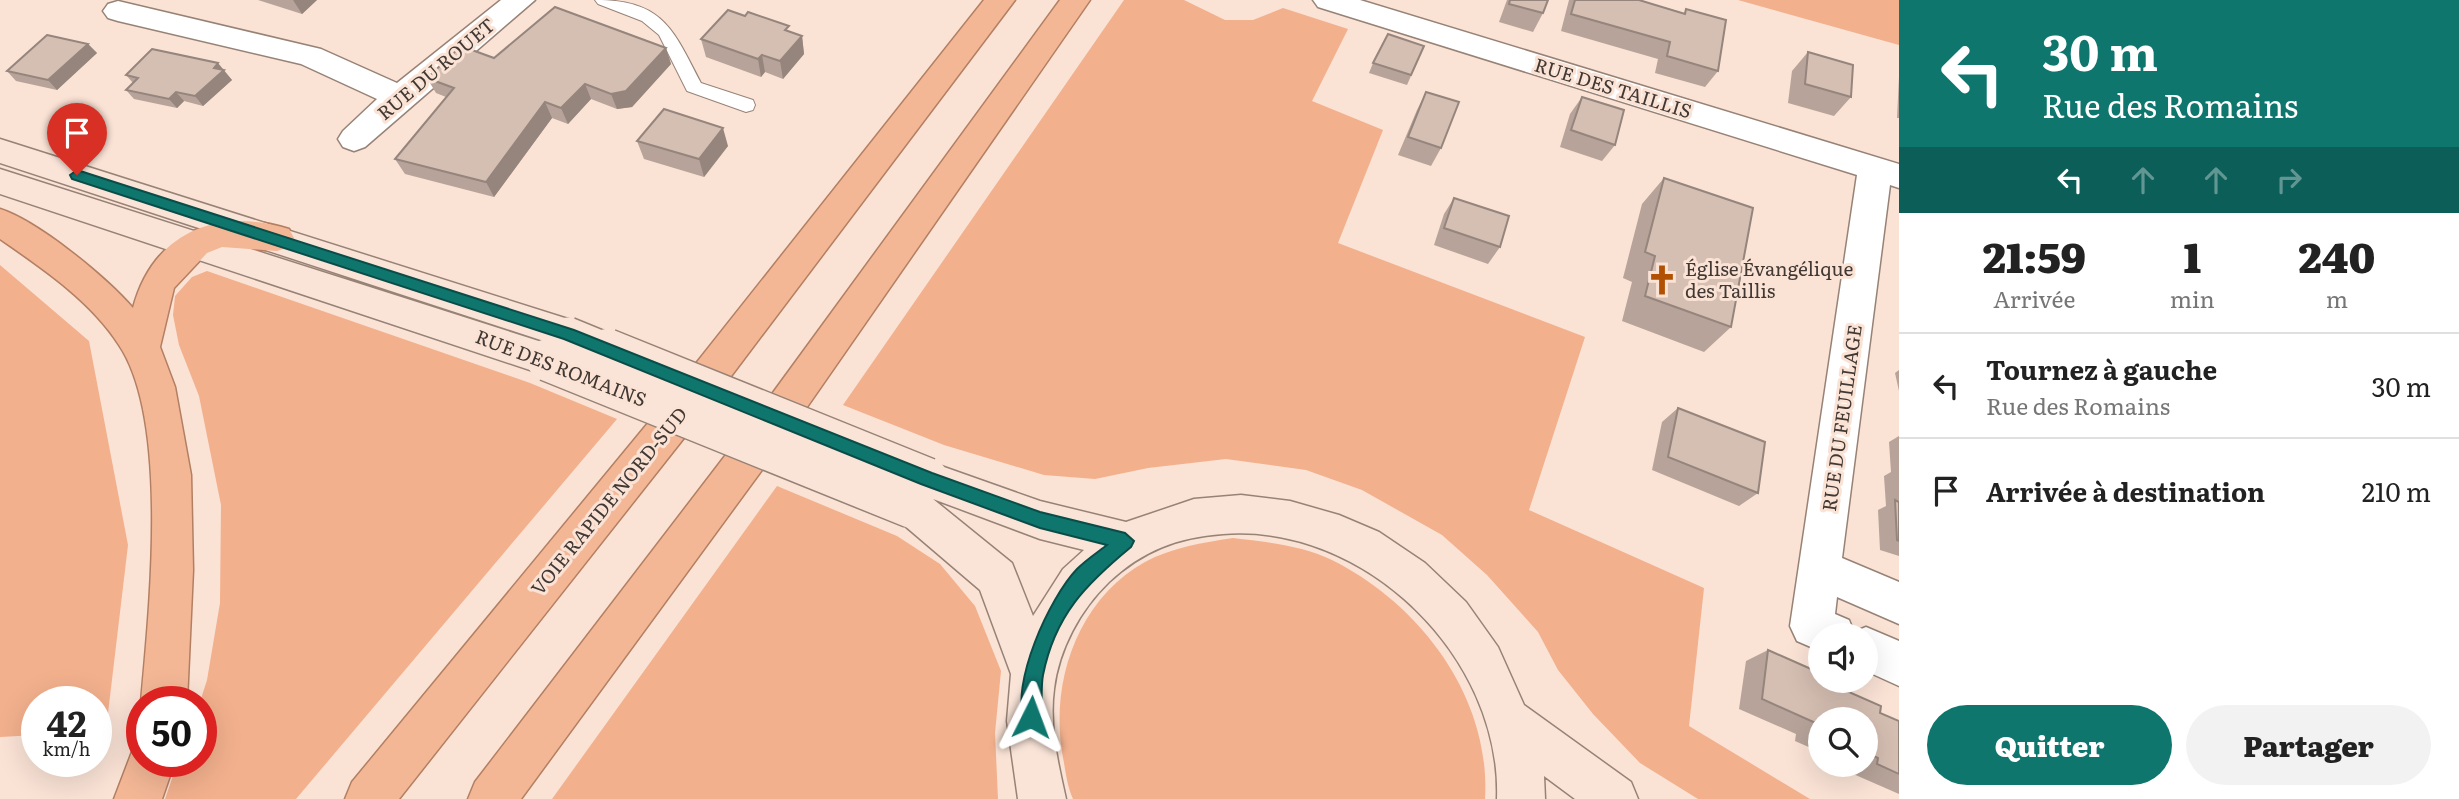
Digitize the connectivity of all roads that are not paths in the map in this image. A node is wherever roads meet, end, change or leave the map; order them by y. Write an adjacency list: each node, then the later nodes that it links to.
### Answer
1 (520, 0): 7 (street, RUE DU ROUET)
2 (604, 0): 8 (lane)
3 (1000, 0): 30 (highway, VOIE RAPIDE NORD-SUD)
4 (1075, 0): 31 (highway)
5 (1328, 0): 11 (street, RUE DES TAILLIS)
6 (118, 10): 7 (street)
7 (400, 97): 9 (street, RUE DU ROUET)
8 (746, 105)
9 (355, 139)
10 (0, 151): 14 (main road, RUE DES ROMAINS)
11 (1887, 172): 20 (street, RUE DU FEUILLAGE)
12 (0, 181): 15 (main road, RUE DES ROMAINS)
13 (0, 222): 16 (highway)
14 (277, 238): 15 (highway); 17 (main road, RUE DES ROMAINS)
15 (195, 244): 16 (highway); 17 (main road, RUE DES ROMAINS)
16 (141, 347): 26 (highway)
17 (558, 347): 18 (main road, RUE DES ROMAINS, bridge)
18 (919, 493): 19 (main road, RUE DES ROMAINS); 25 (main road, RUE DES ROMAINS)
19 (1125, 541): 25 (main road); 27 (main road)
20 (1822, 570): 21 (street); 22 (street, RUE DU FEUILLAGE)
21 (1899, 603)
22 (1823, 623)
23 (1878, 654): 24 (street)
24 (1899, 664)
25 (1034, 675): 32 (main road)
26 (165, 686)
27 (1510, 722): 33 (main road); 34 (main road)
28 (146, 777): 29 (highway)
29 (138, 799)
30 (369, 799)
31 (492, 799)
32 (1042, 799)
33 (1521, 799)
34 (1614, 799)

